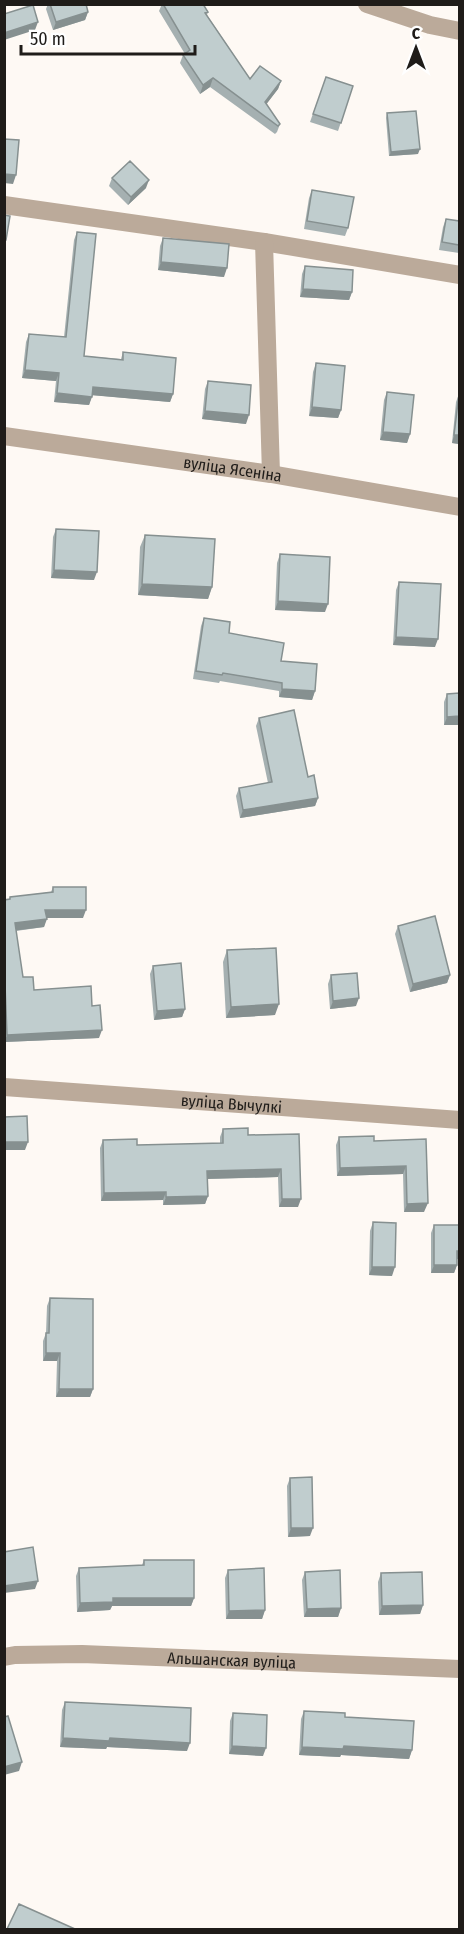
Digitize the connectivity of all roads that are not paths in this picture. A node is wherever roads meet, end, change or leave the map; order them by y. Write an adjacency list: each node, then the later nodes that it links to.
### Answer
1 (367, 4): 2 (street)
2 (459, 31)
3 (4, 205): 4 (street)
4 (264, 242): 5 (street); 7 (street)
5 (459, 275)
6 (4, 436): 7 (street, вуліца Ясеніна)
7 (271, 474): 8 (street, вуліца Ясеніна)
8 (459, 507)
9 (4, 1087): 10 (street, вуліца Вычулкі)
10 (459, 1120)
11 (4, 1657): 12 (street, Альшанская вуліца)
12 (459, 1669)

